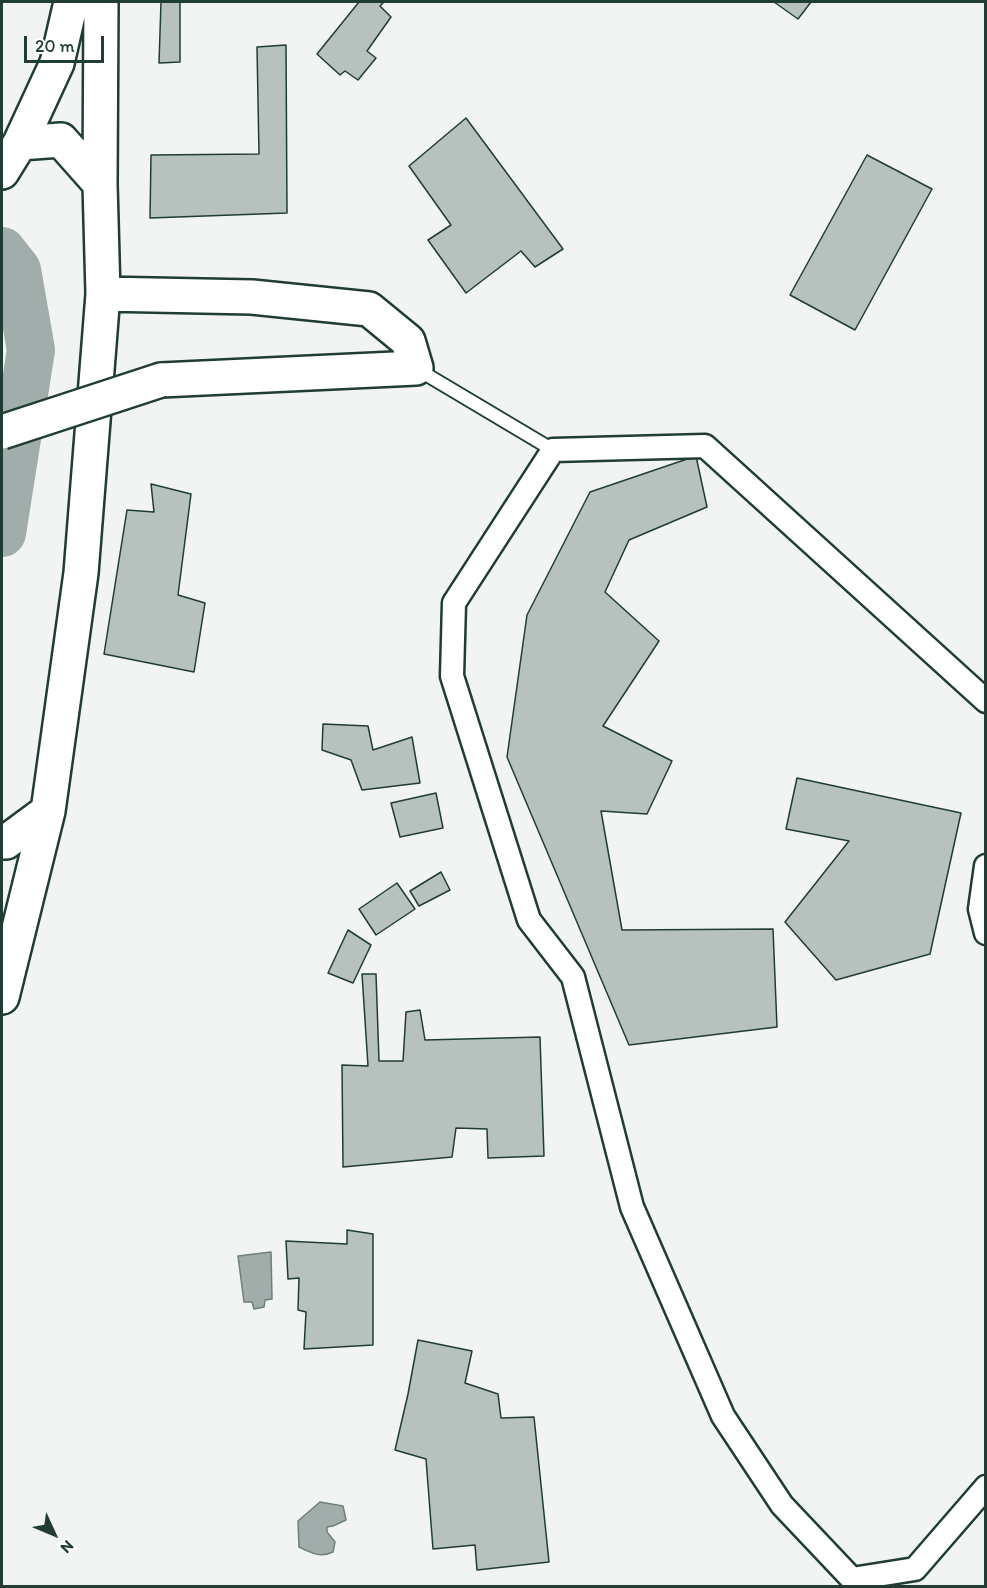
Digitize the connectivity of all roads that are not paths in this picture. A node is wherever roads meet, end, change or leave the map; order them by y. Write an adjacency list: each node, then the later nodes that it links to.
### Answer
1 (71, 2): 3 (street)
2 (101, 2): 5 (street)
3 (20, 143): 4 (street); 5 (street)
4 (2, 172)
5 (100, 184): 6 (street)
6 (103, 294): 7 (street); 11 (street)
7 (416, 368): 8 (street, bridge); 9 (lane)
8 (2, 432)
9 (554, 450): 10 (street); 16 (street)
10 (986, 701)
11 (48, 811): 12 (street); 15 (street)
12 (2, 842)
13 (986, 866): 14 (street)
14 (986, 933)
15 (2, 997)
16 (986, 1487)

